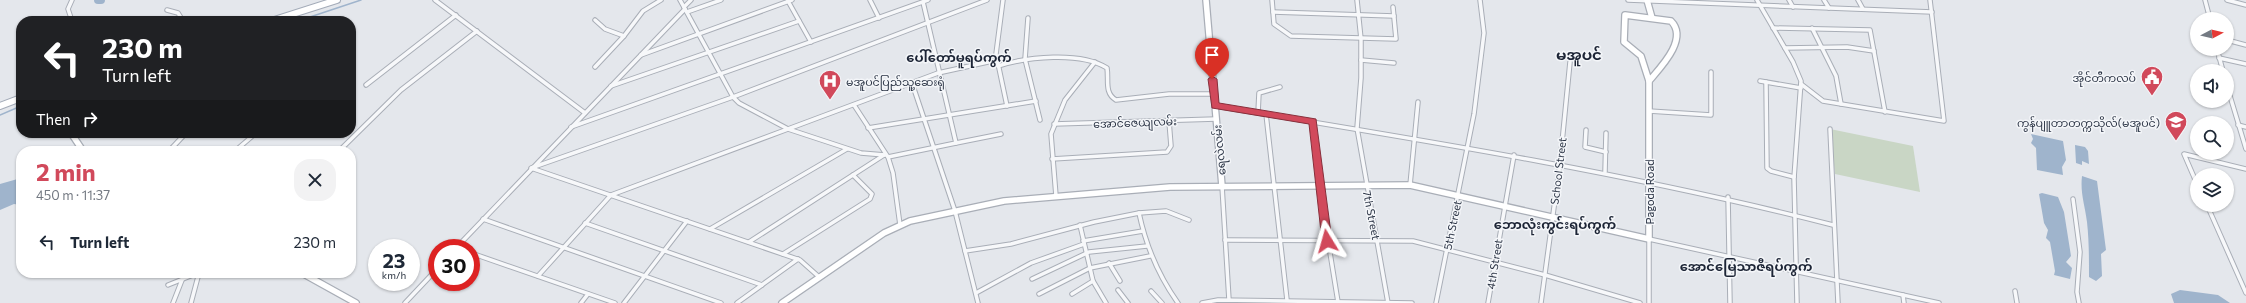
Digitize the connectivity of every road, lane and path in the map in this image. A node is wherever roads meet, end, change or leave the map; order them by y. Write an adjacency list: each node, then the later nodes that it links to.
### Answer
1 (72, 0): 42 (street)
2 (337, 0): 27 (main road)
3 (435, 0): 40 (street)
4 (661, 0): 56 (street)
5 (680, 0): 36 (street)
6 (691, 0): 36 (street)
7 (721, 0): 36 (street)
8 (789, 0): 50 (street); 55 (street)
9 (870, 0): 46 (street)
10 (928, 0): 28 (street)
11 (987, 0): 51 (street)
12 (1003, 0): 68 (street)
13 (1206, 0): 88 (main road, ရေလဲလမ်း)
14 (1272, 0): 37 (street)
15 (1357, 0): 41 (street, 7th Street)
16 (1480, 0): 130 (street, 5th Street)
17 (1628, 0): 18 (street)
18 (1647, 0): 26 (street); 48 (main road)
19 (1757, 0): 30 (street)
20 (1789, 0): 32 (street)
21 (1824, 0): 33 (street)
22 (1858, 0): 34 (street)
23 (1930, 0): 38 (street)
24 (2205, 0): 39 (street)
25 (2227, 0): 29 (street)
26 (1690, 1): 30 (street)
27 (322, 2): 44 (main road)
28 (923, 2): 46 (street); 51 (street)
29 (2246, 5)
30 (1760, 6): 32 (street); 52 (street)
31 (1393, 7): 45 (street)
32 (1793, 7): 33 (street)
33 (1829, 8): 34 (street)
34 (1863, 9): 38 (street)
35 (167, 10): 43 (street)
36 (685, 10): 55 (street); 65 (street)
37 (1273, 12): 41 (street); 57 (street)
38 (1932, 12): 100 (street)
39 (2208, 12)
40 (456, 15): 54 (street); 84 (street)
41 (1358, 15): 45 (street); 57 (street, 7th Street)
42 (70, 16)
43 (180, 16)
44 (284, 16)
45 (1394, 16): 57 (street)
46 (879, 18): 58 (street)
47 (1028, 18): 67 (street)
48 (1652, 18): 80 (main road, Pagoda Road); 80 (main road, Pagoda Road)
49 (595, 20): 56 (street)
50 (799, 21): 58 (street); 64 (street)
51 (929, 24): 78 (street); 89 (street)
52 (1773, 28): 53 (street); 62 (street)
53 (1812, 28): 61 (street); 63 (street)
54 (477, 31): 101 (street); 121 (street)
55 (699, 34): 64 (street); 65 (street)
56 (624, 36): 76 (street)
57 (1361, 39): 69 (street, 7th Street)
58 (812, 42): 79 (street)
59 (2234, 42): 60 (street)
60 (2246, 45)
61 (1822, 47): 62 (street); 63 (street); 93 (street)
62 (1785, 48): 86 (street)
63 (1874, 51): 100 (street)
64 (709, 53): 79 (street); 85 (street)
65 (639, 56): 85 (street)
66 (2219, 58): 73 (street); 74 (street)
67 (1025, 59): 70 (street); 75 (street); 91 (street)
68 (997, 60): 75 (street); 78 (street)
69 (1361, 60): 72 (street); 115 (street, 7th Street)
70 (1095, 62): 88 (street); 110 (street)
71 (1570, 62): 138 (street, School Street)
72 (1394, 63)
73 (2221, 64)
74 (2246, 64)
75 (998, 66): 96 (street)
76 (595, 67)
77 (1711, 72): 99 (street)
78 (938, 73): 83 (street); 104 (street)
79 (720, 74): 89 (street); 112 (street)
80 (1649, 81): 99 (main road, Pagoda Road)
81 (1760, 81): 82 (street)
82 (1766, 82): 86 (street); 144 (street)
83 (912, 83): 94 (street); 106 (street)
84 (366, 85)
85 (610, 86): 101 (street)
86 (1801, 86): 93 (street); 144 (street)
87 (1280, 87): 102 (street)
88 (1214, 94): 97 (main road, ရေလဲလမ်း)
89 (733, 97): 116 (street); 139 (street)
90 (16, 100): 95 (main road)
91 (1036, 101): 96 (street); 107 (street)
92 (1418, 102): 125 (street)
93 (1841, 104): 100 (street)
94 (854, 105): 114 (street); 116 (street)
95 (0, 106)
96 (1007, 106): 104 (street)
97 (1215, 106): 102 (street); 105 (main road, ရေလဲလမ်း)
98 (2233, 108): 111 (street)
99 (1649, 111): 145 (main road, Pagoda Road)
100 (1885, 112)
101 (585, 113): 112 (street)
102 (1258, 113): 103 (street)
103 (1266, 114): 109 (street); 146 (street)
104 (949, 116): 106 (street); 126 (street)
105 (1216, 119): 108 (street, အောင်ဇေယျလမ်း); 150 (main road, ရေလဲလမ်း)
106 (925, 120): 114 (street); 131 (street)
107 (1040, 120)
108 (1169, 121): 110 (street, အောင်ဇေယျလမ်း); 137 (street)
109 (1313, 122): 115 (street); 147 (street)
110 (1054, 124): 137 (street)
111 (2238, 125): 113 (street); 133 (street)
112 (571, 127): 139 (street)
113 (2246, 127)
114 (868, 128): 136 (street)
115 (1357, 128): 125 (street); 148 (street, 7th Street)
116 (788, 129): 132 (street); 151 (street)
117 (1830, 129): 166 (street)
118 (1586, 130): 134 (street)
119 (1606, 133): 134 (street)
120 (1001, 134): 126 (street)
121 (356, 135)
122 (181, 138): 127 (street)
123 (250, 138): 128 (street)
124 (353, 138): 129 (street)
125 (1414, 138): 130 (street); 149 (street)
126 (956, 143): 131 (street)
127 (174, 146)
128 (241, 146)
129 (345, 146)
130 (1467, 147): 135 (street); 153 (street, 5th Street)
131 (934, 148): 136 (street); 157 (street)
132 (847, 149): 136 (street); 169 (street)
133 (2246, 149)
134 (1606, 152): 142 (street)
135 (1514, 155): 138 (street); 156 (street, 4th Street)
136 (886, 156): 143 (street); 167 (street)
137 (1052, 159): 152 (street)
138 (1560, 163): 142 (street); 161 (street, School Street)
139 (531, 168): 151 (street); 162 (street)
140 (2190, 168): 141 (street)
141 (2246, 169)
142 (1605, 172): 145 (street)
143 (853, 176): 177 (street); 184 (street)
144 (1794, 177): 160 (street)
145 (1649, 180): 154 (street); 173 (main road, Pagoda Road)
146 (1274, 185): 147 (main road); 150 (main road); 174 (street)
147 (1319, 185): 148 (main road); 175 (street)
148 (1366, 185): 149 (main road); 176 (street, 7th Street)
149 (1410, 185): 153 (main road)
150 (1222, 186): 152 (main road); 172 (street, ရေလဲလမ်း)
151 (611, 195): 164 (street); 165 (street)
152 (1056, 196): 157 (main road)
153 (1458, 196): 156 (main road); 181 (street, 5th Street)
154 (1728, 197): 160 (street); 188 (street)
155 (2073, 199): 251 (street)
156 (1504, 207): 161 (main road); 190 (street, 4th Street)
157 (955, 211): 167 (main road); 183 (street)
158 (2210, 212): 210 (street)
159 (1139, 213): 163 (street); 168 (street); 170 (street)
160 (1794, 214): 166 (street); 193 (street)
161 (1552, 218): 173 (main road); 194 (street, School Street)
162 (483, 219): 171 (street); 180 (street)
163 (1189, 220)
164 (687, 221): 169 (street); 182 (street)
165 (585, 223): 180 (street); 182 (street)
166 (1833, 224): 204 (street)
167 (900, 225): 196 (main road)
168 (1080, 225): 178 (street); 183 (street)
169 (710, 229): 177 (street)
170 (1143, 231): 178 (street); 179 (street)
171 (464, 239)
172 (1225, 240): 174 (street); 218 (street, ရေလဲလမ်း)
173 (1649, 240): 188 (street); 244 (street, Pagoda Road)
174 (1280, 241): 175 (street); 219 (street)
175 (1327, 241): 176 (street); 221 (street)
176 (1376, 241): 181 (street); 222 (street, 7th Street)
177 (749, 242): 184 (street)
178 (1084, 242): 185 (street); 213 (street)
179 (1147, 246): 185 (street); 187 (street)
180 (562, 247): 195 (street); 200 (street)
181 (1447, 249): 190 (street); 240 (street, 5th Street)
182 (664, 251): 200 (street); 208 (street)
183 (965, 251): 213 (street)
184 (783, 254): 189 (street)
185 (1086, 254): 192 (street); 202 (street)
186 (480, 256): 195 (street)
187 (1150, 256): 191 (street); 237 (street)
188 (1729, 257): 193 (street); 245 (street)
189 (798, 259): 196 (street); 208 (street)
190 (1495, 262): 194 (street); 241 (street, 4th Street)
191 (1109, 263): 192 (street); 206 (street)
192 (1090, 268): 205 (street); 215 (street)
193 (1796, 272): 204 (street); 246 (street)
194 (1545, 274): 242 (street, School Street); 243 (street)
195 (538, 276): 214 (street)
196 (818, 276): 232 (main road)
197 (187, 278): 203 (street)
198 (198, 278): 224 (street)
199 (311, 278): 225 (main road)
200 (646, 278): 229 (street); 230 (street)
201 (428, 279): 226 (street)
202 (1032, 279)
203 (182, 280): 207 (street); 223 (street)
204 (1836, 280): 217 (street); 247 (street)
205 (1093, 281): 216 (street); 234 (street)
206 (1120, 281)
207 (168, 285)
208 (762, 285): 231 (street)
209 (1118, 290): 235 (street)
210 (2245, 290)
211 (1152, 291): 236 (street)
212 (2015, 291): 250 (street)
213 (976, 292): 233 (street)
214 (588, 294): 227 (street); 228 (street)
215 (1039, 294)
216 (1072, 294)
217 (1903, 295): 248 (street); 249 (street)
218 (1229, 300): 220 (street); 238 (street)
219 (1287, 300): 220 (street); 221 (street)
220 (1265, 302)
221 (1338, 302): 222 (street)
222 (1388, 302): 239 (street)
223 (173, 303)
224 (191, 303)
225 (356, 303)
226 (405, 303)
227 (581, 303)
228 (615, 303)
229 (624, 303)
230 (720, 303)
231 (737, 303)
232 (782, 303)
233 (978, 303)
234 (1106, 303)
235 (1128, 303)
236 (1162, 303)
237 (1178, 303)
238 (1202, 303)
239 (1412, 303)
240 (1436, 303)
241 (1488, 303)
242 (1541, 303)
243 (1640, 303)
244 (1648, 303)
245 (1730, 303)
246 (1798, 303)
247 (1838, 303)
248 (1904, 303)
249 (1939, 303)
250 (2017, 303)
251 (2079, 303)

